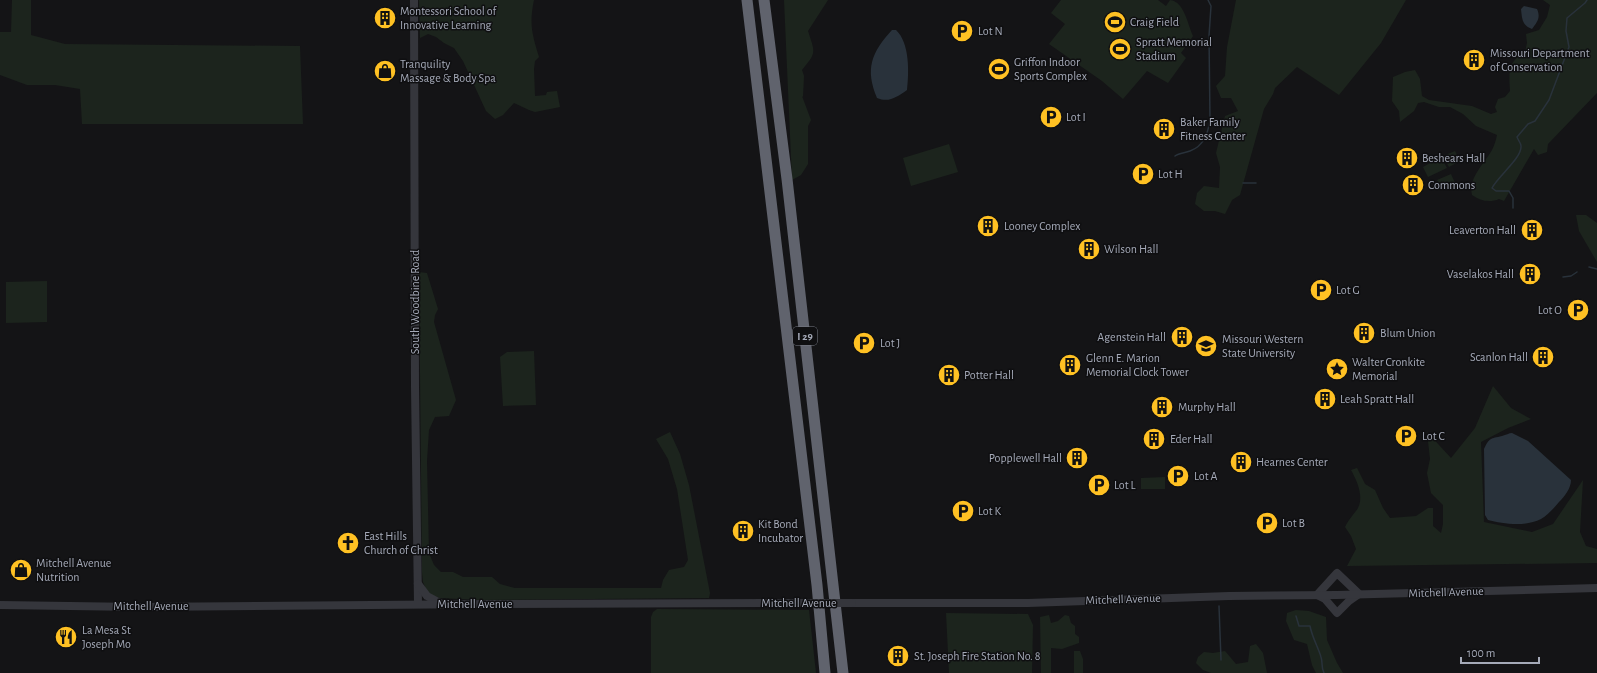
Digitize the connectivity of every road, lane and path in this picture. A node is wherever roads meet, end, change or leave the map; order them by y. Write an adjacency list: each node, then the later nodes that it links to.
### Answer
1 (414, 0): 4 (street, South Woodbine Road)
2 (748, 0): 11 (highway, I 29)
3 (764, 0): 12 (highway, I 29)
4 (418, 584): 8 (street, South Woodbine Road); 9 (street)
5 (1597, 588): 6 (street, Mitchell Avenue)
6 (1359, 594): 7 (street, Mitchell Avenue); 7 (street); 7 (street)
7 (1317, 595): 9 (street, Mitchell Avenue, bridge)
8 (418, 604): 9 (street, Mitchell Avenue); 10 (street, Mitchell Avenue)
9 (443, 604)
10 (0, 605)
11 (825, 673)
12 (843, 673)

